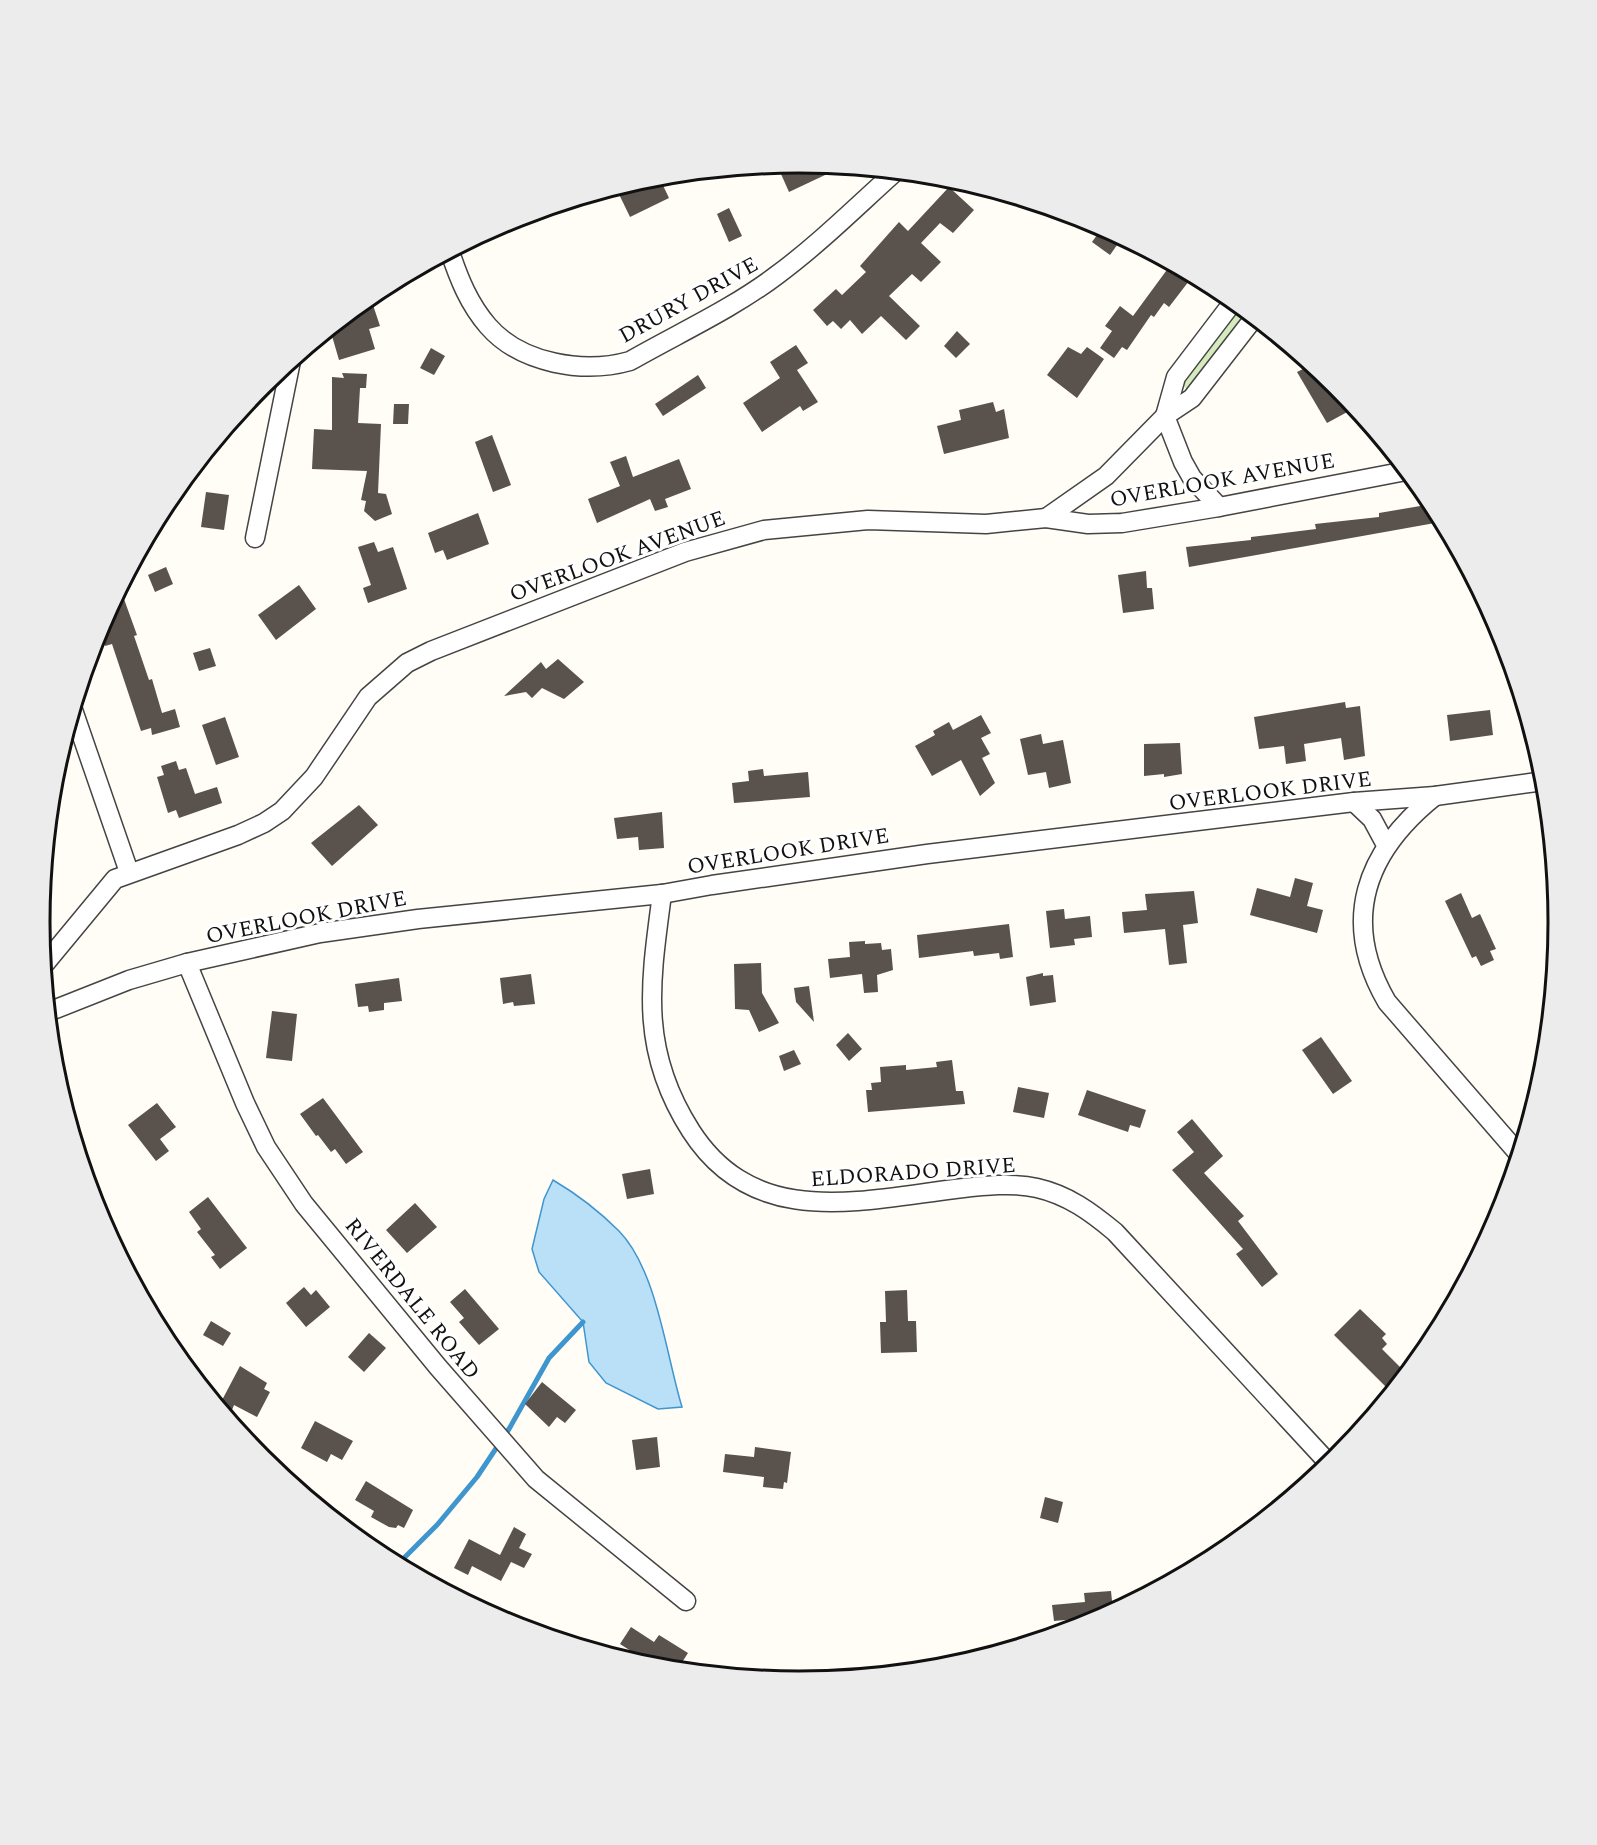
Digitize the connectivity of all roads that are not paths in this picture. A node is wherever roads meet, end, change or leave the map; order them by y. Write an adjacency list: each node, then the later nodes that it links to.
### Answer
1 (887, 179): 2 (street, DRURY DRIVE)
2 (452, 259)
3 (1228, 309): 6 (street)
4 (1249, 324): 6 (street)
5 (288, 375): 10 (street)
6 (1165, 416): 8 (street); 9 (street)
7 (1397, 473): 8 (street, OVERLOOK AVENUE)
8 (1220, 507): 9 (street, OVERLOOK AVENUE)
9 (1046, 518): 16 (street, OVERLOOK AVENUE)
10 (255, 538)
11 (77, 722): 16 (street)
12 (1534, 782): 13 (street, OVERLOOK DRIVE)
13 (1435, 796): 14 (street, OVERLOOK DRIVE); 15 (street)
14 (1354, 802): 15 (street); 17 (street, OVERLOOK DRIVE)
15 (1386, 845): 21 (street)
16 (129, 872): 18 (street, OVERLOOK AVENUE)
17 (662, 894): 19 (street, OVERLOOK DRIVE); 22 (street, ELDORADO DRIVE)
18 (51, 957)
19 (187, 963): 20 (street, OVERLOOK DRIVE); 23 (street, RIVERDALE ROAD)
20 (55, 1008)
21 (1513, 1147)
22 (1323, 1457)
23 (686, 1601)

